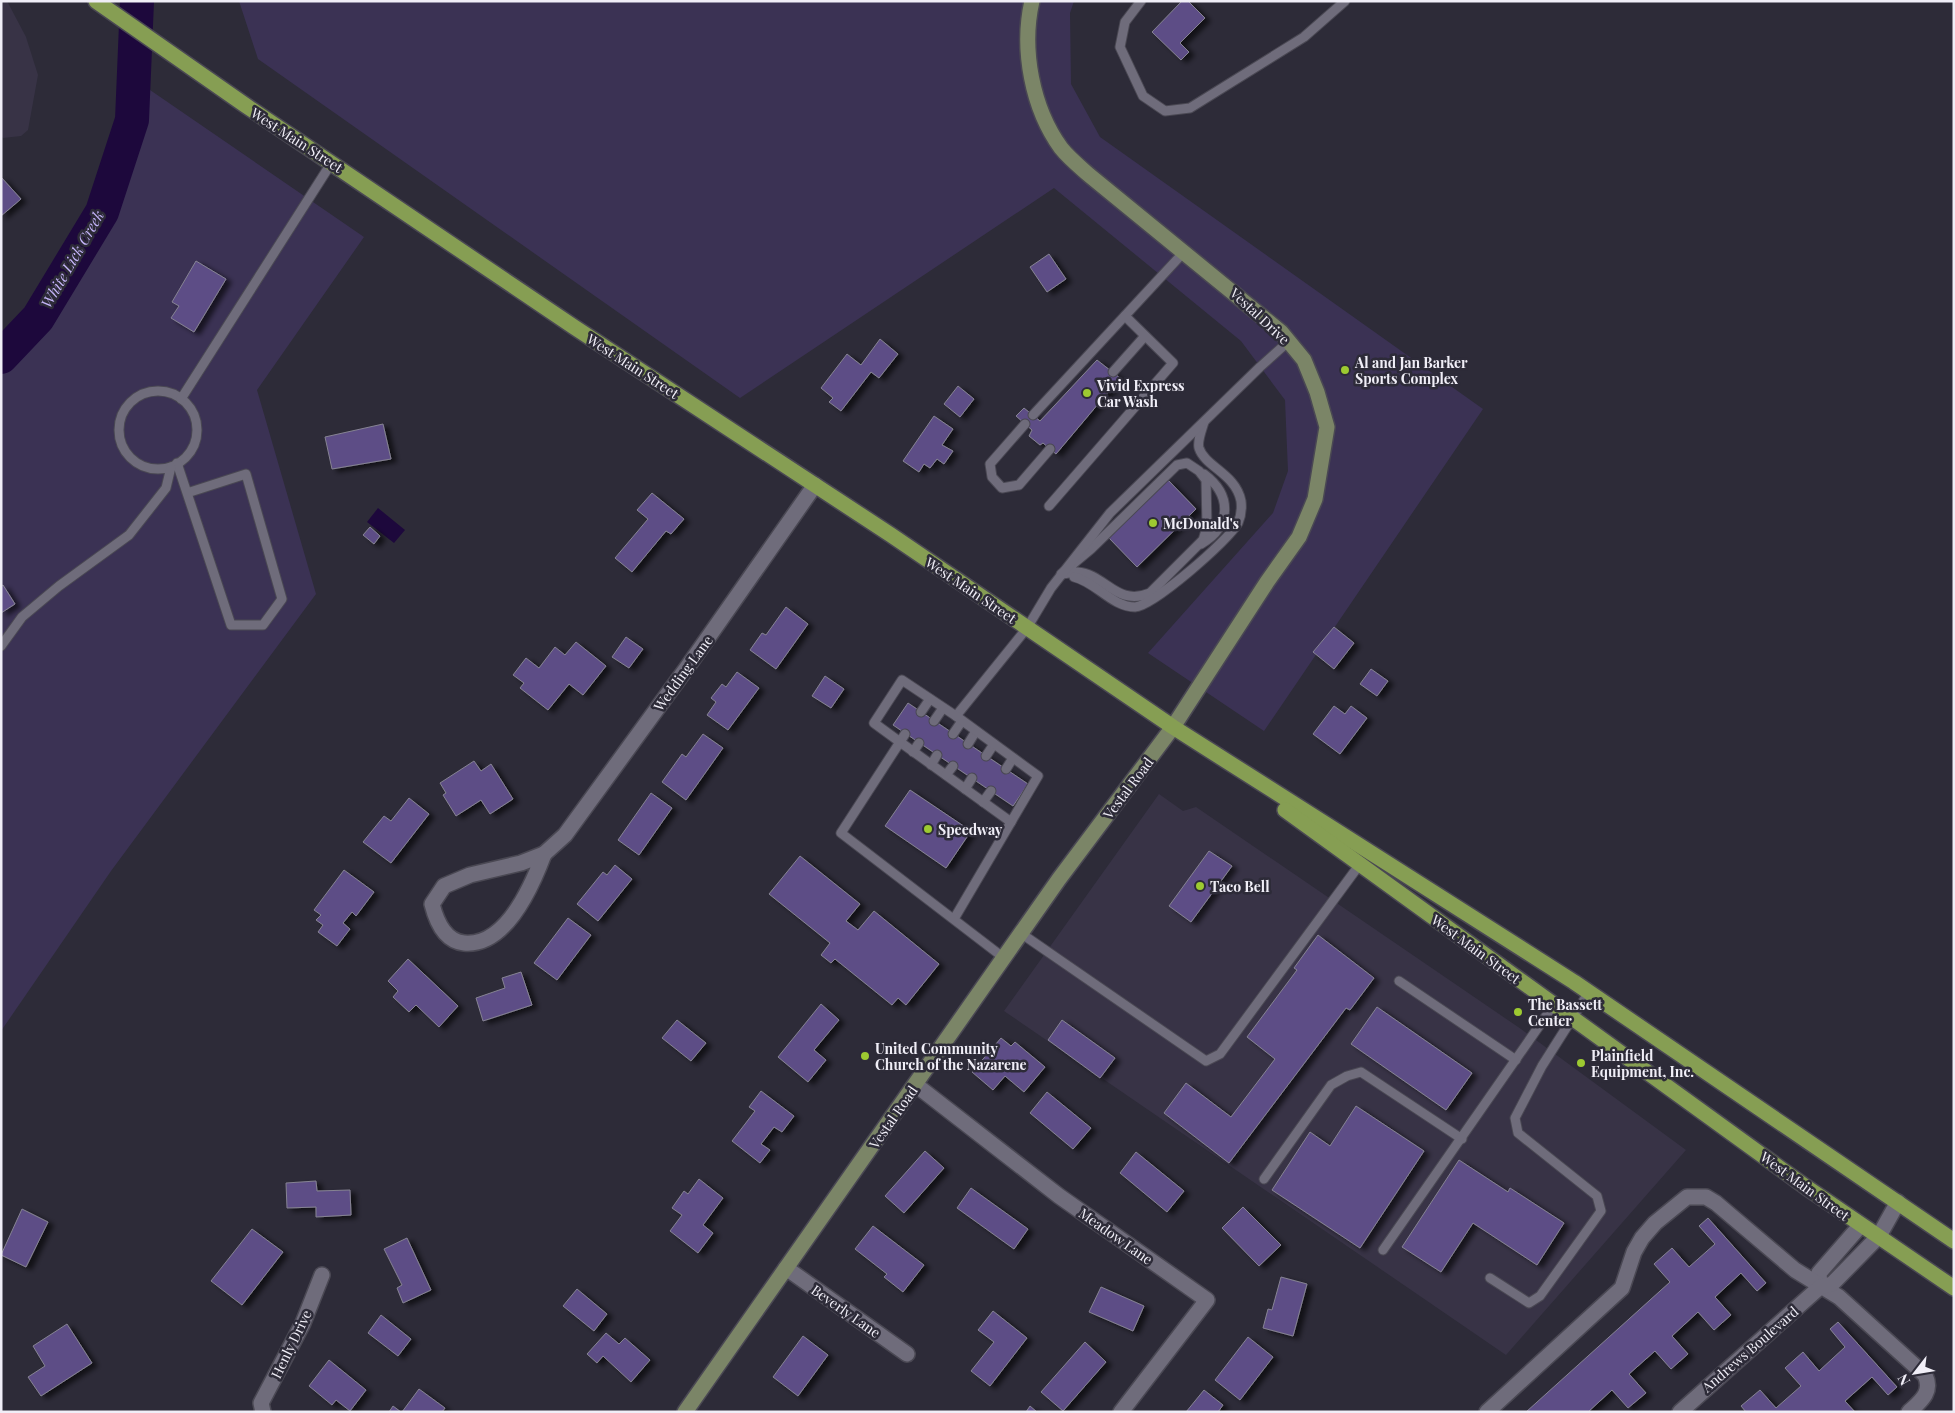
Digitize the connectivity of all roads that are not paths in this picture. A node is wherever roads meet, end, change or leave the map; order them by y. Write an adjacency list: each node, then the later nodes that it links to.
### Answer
1 (96, 1): 5 (main road, West Main Street)
2 (1032, 1): 6 (street, Vestal Drive)
3 (1141, 1): 4 (lane)
4 (1345, 1)
5 (332, 162): 11 (lane); 18 (main road, West Main Street)
6 (1184, 252): 7 (lane); 9 (street, Vestal Drive)
7 (1125, 316): 8 (lane); 12 (lane)
8 (1145, 336): 10 (lane); 20 (lane)
9 (1289, 341): 13 (lane); 30 (street, Vestal Drive)
10 (1113, 372)
11 (181, 399): 16 (lane); 16 (lane)
12 (1033, 414)
13 (1204, 422): 22 (lane); 22 (lane)
14 (1025, 424): 15 (lane)
15 (1050, 449)
16 (174, 465): 19 (lane); 24 (lane)
17 (1199, 471): 21 (lane); 21 (lane); 22 (lane)
18 (815, 485): 23 (main road, West Main Street); 51 (street, Wedding Lane)
19 (187, 494): 19 (lane)
20 (1049, 506)
21 (1192, 550): 22 (lane)
22 (1061, 574): 23 (lane)
23 (1027, 628): 28 (lane); 30 (main road, West Main Street)
24 (1, 646)
25 (930, 699): 26 (lane); 27 (lane); 34 (lane)
26 (943, 708): 28 (lane); 29 (lane)
27 (920, 712)
28 (959, 718): 31 (lane); 33 (lane)
29 (934, 721)
30 (1173, 727): 52 (main road, West Main Street); 54 (street, Vestal Road); 57 (main road, West Main Street)
31 (976, 731): 36 (lane); 37 (lane)
32 (906, 734): 34 (lane)
33 (953, 734)
34 (900, 742): 38 (lane); 53 (lane)
35 (919, 743): 38 (lane)
36 (968, 744)
37 (994, 744): 40 (lane); 41 (lane)
38 (913, 752): 42 (lane)
39 (937, 755): 42 (lane)
40 (986, 756)
41 (1013, 758): 44 (lane); 50 (lane)
42 (931, 765): 45 (lane)
43 (953, 766): 45 (lane)
44 (1006, 769)
45 (946, 776): 47 (lane)
46 (972, 778): 47 (lane)
47 (965, 789): 49 (lane)
48 (991, 791): 49 (lane)
49 (983, 802): 50 (lane)
50 (1011, 822): 53 (lane)
51 (544, 854): 51 (street, Wedding Lane)
52 (1360, 864): 54 (lane); 58 (main road, West Main Street)
53 (954, 919): 55 (lane)
54 (1022, 934): 55 (street, Vestal Road)
55 (1004, 958): 61 (street, Vestal Road)
56 (1399, 981): 60 (lane)
57 (1589, 992): 59 (lane); 64 (main road, West Main Street)
58 (1554, 1006): 59 (main road, West Main Street); 60 (lane)
59 (1572, 1019): 65 (main road, West Main Street); 71 (lane)
60 (1516, 1060): 62 (lane)
61 (916, 1085): 69 (street, Vestal Road); 77 (street, Meadow Lane)
62 (1462, 1139): 63 (lane); 68 (lane)
63 (1264, 1179)
64 (1898, 1202): 66 (street, Andrews Boulevard); 67 (main road, West Main Street)
65 (1860, 1226): 66 (main road, West Main Street); 72 (street)
66 (1879, 1236): 72 (street, Andrews Boulevard); 73 (main road, West Main Street)
67 (1954, 1241)
68 (1383, 1250)
69 (786, 1268): 74 (street, Beverly Lane); 76 (street, Vestal Road)
70 (322, 1275): 75 (street, Henly Drive)
71 (1490, 1278)
72 (1820, 1287): 78 (street); 79 (street, Andrews Boulevard); 80 (street)
73 (1954, 1288)
74 (906, 1354)
75 (263, 1412)
76 (685, 1412)
77 (1121, 1412)
78 (1486, 1412)
79 (1680, 1412)
80 (1909, 1412)

